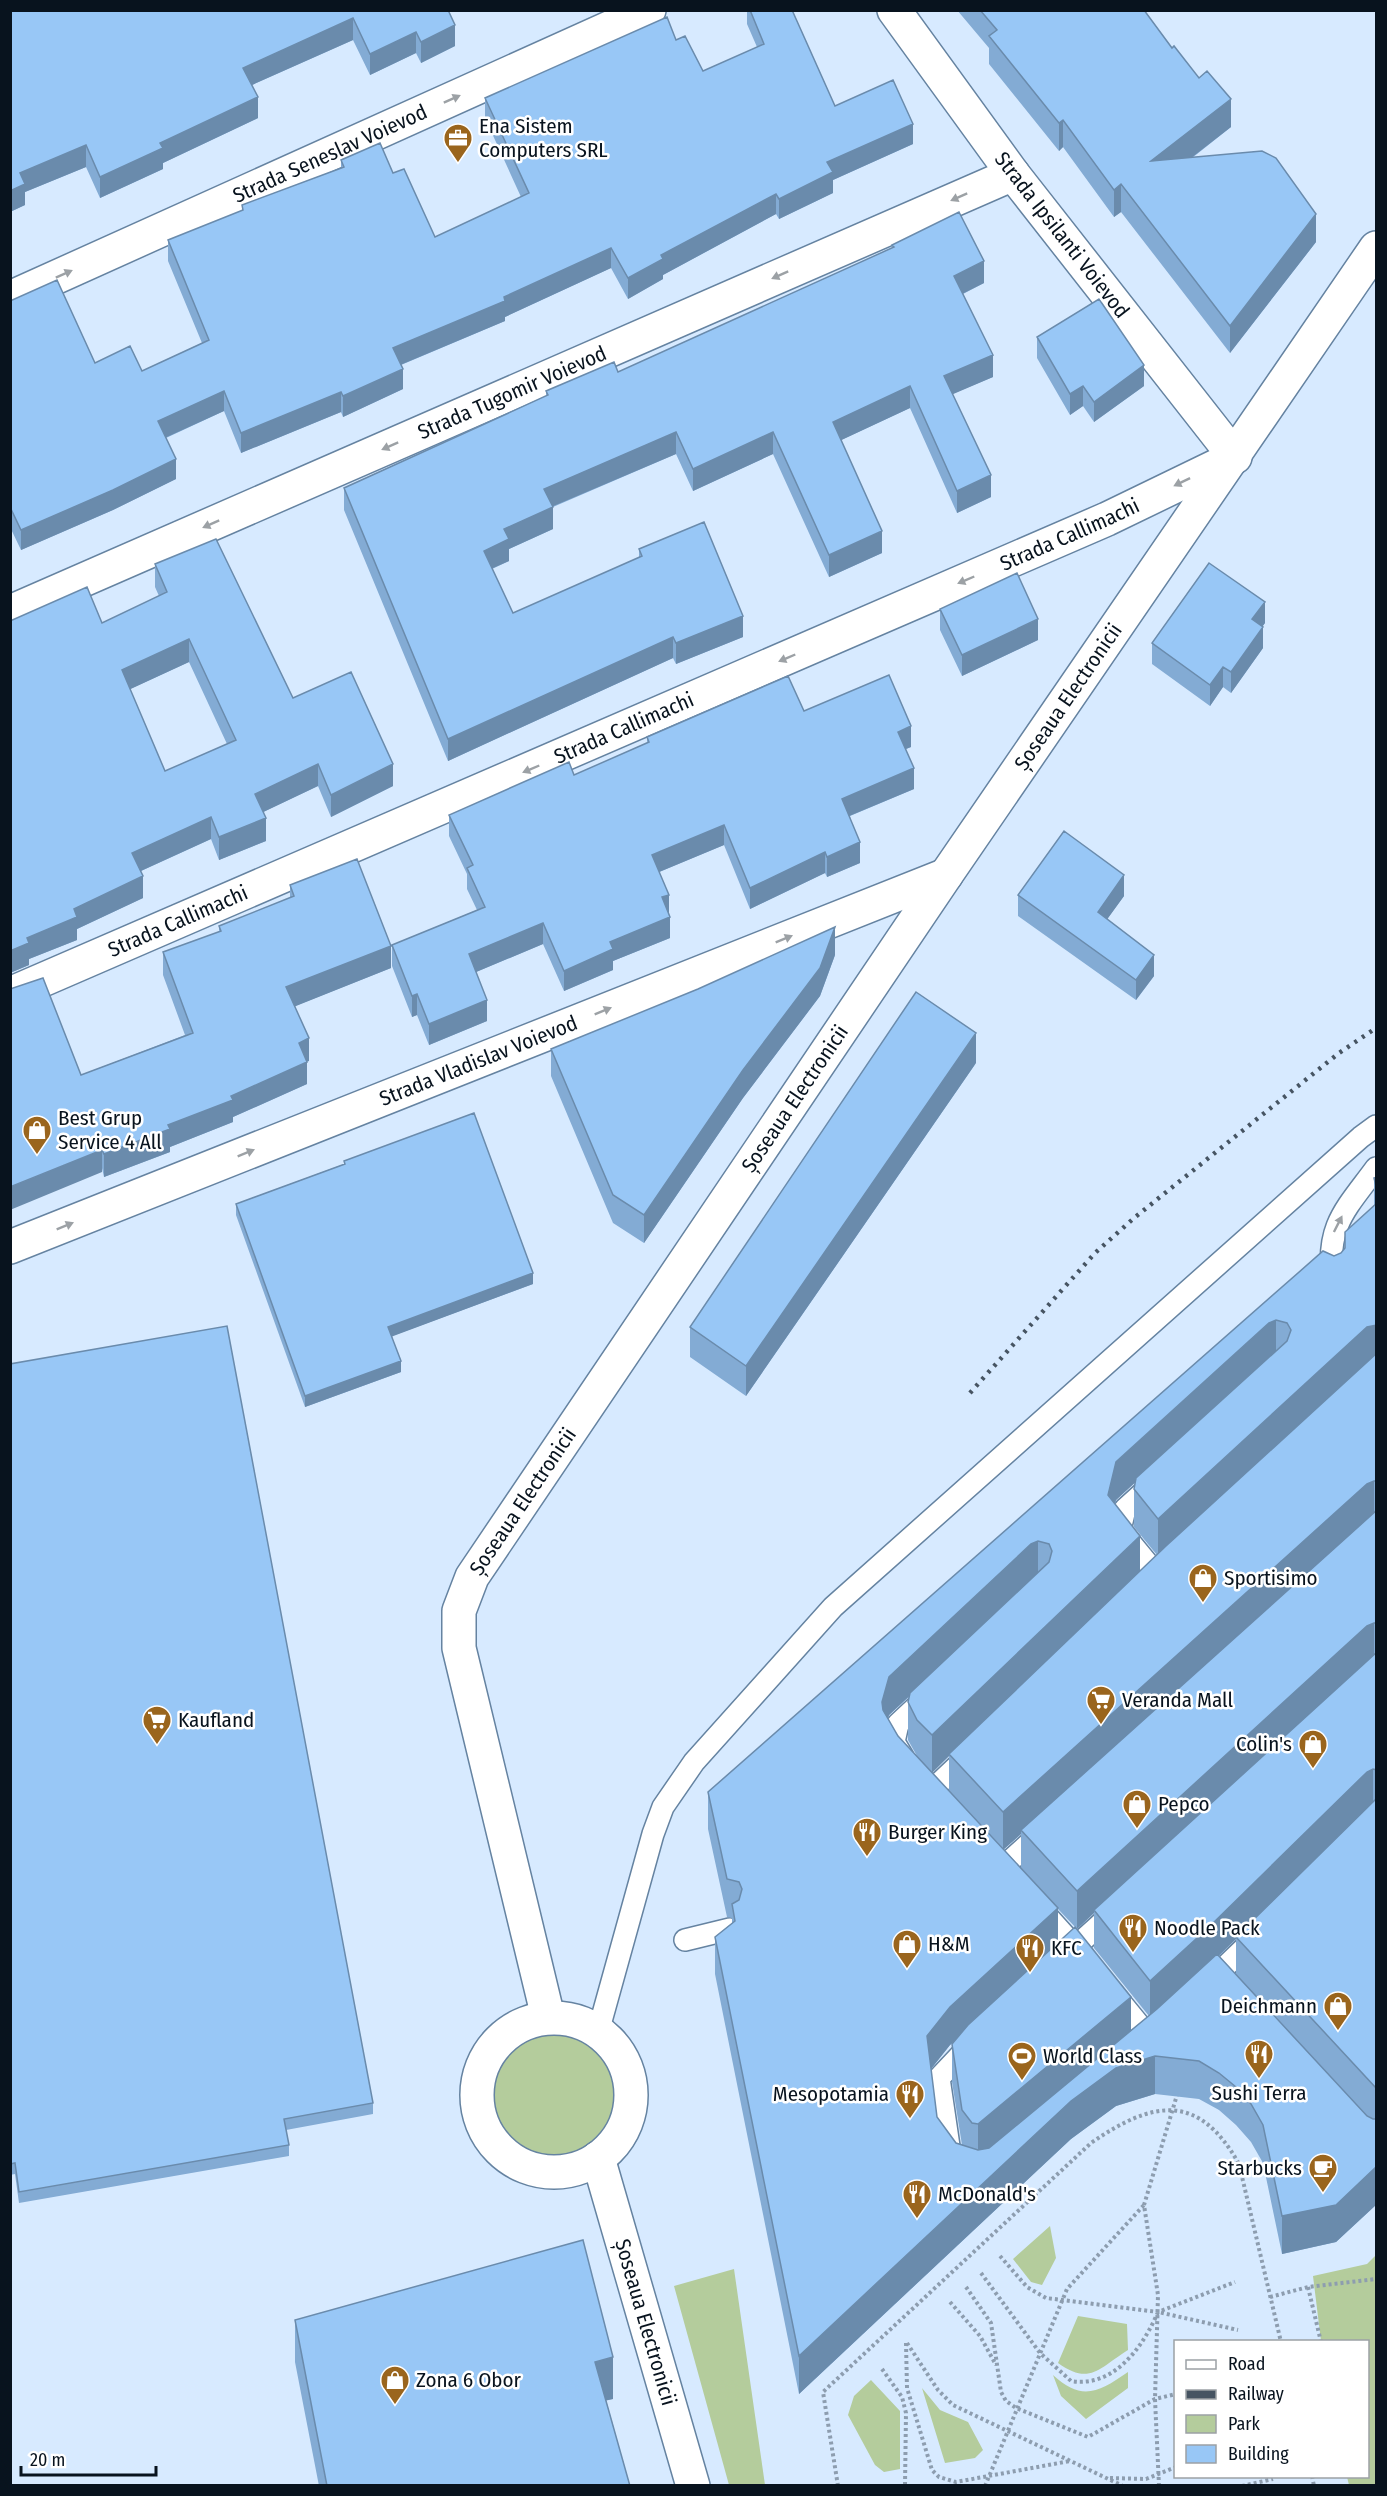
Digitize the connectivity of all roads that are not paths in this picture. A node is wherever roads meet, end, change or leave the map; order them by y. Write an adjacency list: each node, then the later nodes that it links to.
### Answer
1 (649, 10): 5 (street, Strada Seneslav Voievod, one-way to 1)
2 (894, 10): 3 (street, Strada Ipsilanti Voievod)
3 (1012, 174): 6 (street, Strada Ipsilanti Voievod); 7 (street, Strada Tugomir Voievod, one-way to 7)
4 (1377, 248): 6 (street, Șoseaua Electronicii)
5 (10, 298)
6 (1235, 457): 8 (street, Șoseaua Electronicii); 9 (street, Strada Callimachi, one-way to 9)
7 (10, 612)
8 (946, 875): 12 (street, Strada Vladislav Voievod, one-way to 8); 34 (street, Șoseaua Electronicii)
9 (10, 994)
10 (1377, 1126): 37 (lane)
11 (1377, 1168): 13 (lane, one-way to 11)
12 (10, 1247)
13 (1333, 1281)
14 (1168, 1471): 16 (lane)
15 (1174, 1559): 16 (lane)
16 (1157, 1575): 17 (lane)
17 (1140, 1591)
18 (940, 1685): 20 (lane)
19 (981, 1743): 20 (lane)
20 (931, 1791): 21 (lane)
21 (947, 1808)
22 (1056, 1819): 24 (lane)
23 (987, 1850): 24 (lane)
24 (1002, 1868): 29 (lane)
25 (1128, 1900): 29 (lane)
26 (1268, 1925): 31 (lane)
27 (730, 1929): 28 (lane)
28 (685, 1940)
29 (1076, 1946): 30 (lane); 38 (lane)
30 (1051, 1969)
31 (1218, 1974): 32 (lane); 33 (lane)
32 (1234, 1991)
33 (1192, 1998)
34 (548, 2017): 37 (street); 40 (street)
35 (1166, 2021): 38 (lane)
36 (984, 2031): 41 (lane)
37 (598, 2032): 40 (street)
38 (1149, 2037): 39 (lane)
39 (1131, 2051)
40 (598, 2158): 42 (street, Șoseaua Electronicii)
41 (965, 2172)
42 (693, 2486)

